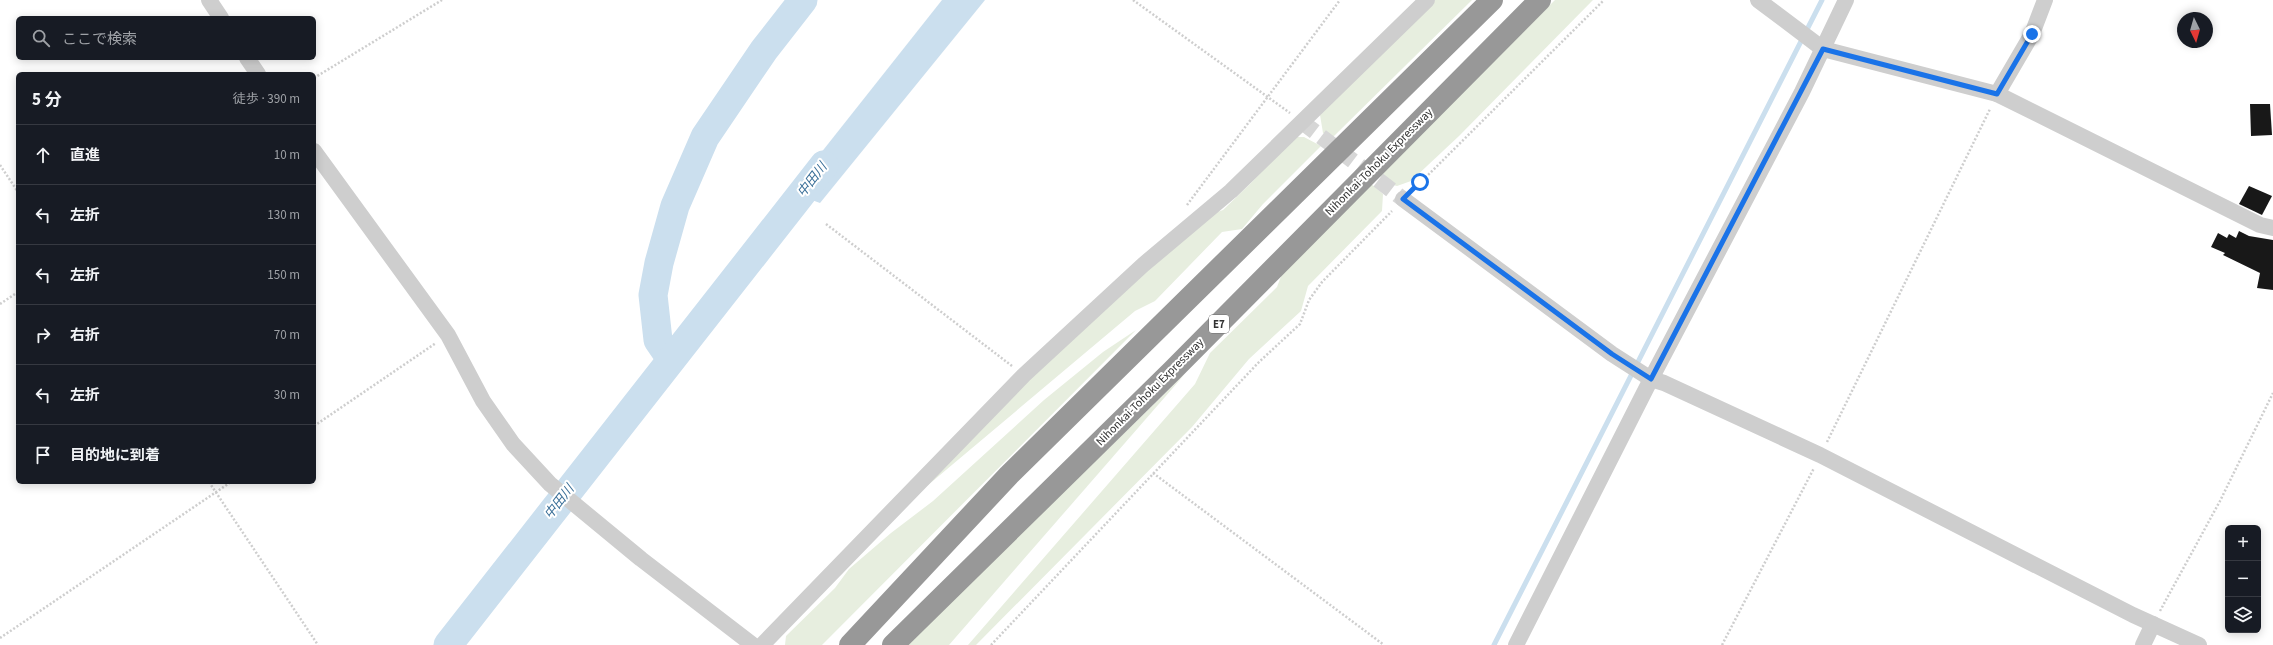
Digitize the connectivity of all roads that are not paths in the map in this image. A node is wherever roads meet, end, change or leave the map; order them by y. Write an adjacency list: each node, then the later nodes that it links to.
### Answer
1 (209, 0): 8 (street)
2 (1427, 0): 19 (street)
3 (1492, 0): 20 (highway)
4 (1540, 0): 21 (highway, Nihonkai-Tohoku Expressway / E7)
5 (1758, 0): 9 (street)
6 (1846, 0): 9 (street)
7 (2045, 0): 12 (street)
8 (220, 16)
9 (1823, 49): 12 (street); 16 (street)
10 (248, 60): 11 (street)
11 (257, 72)
12 (1997, 94): 15 (street)
13 (316, 154): 18 (street)
14 (1403, 199): 16 (street)
15 (2273, 228)
16 (1651, 379): 17 (street); 22 (street)
17 (2153, 624): 23 (street); 24 (street)
18 (753, 645)
19 (762, 645)
20 (850, 645)
21 (893, 645)
22 (1516, 645)
23 (2143, 645)
24 (2199, 645)

